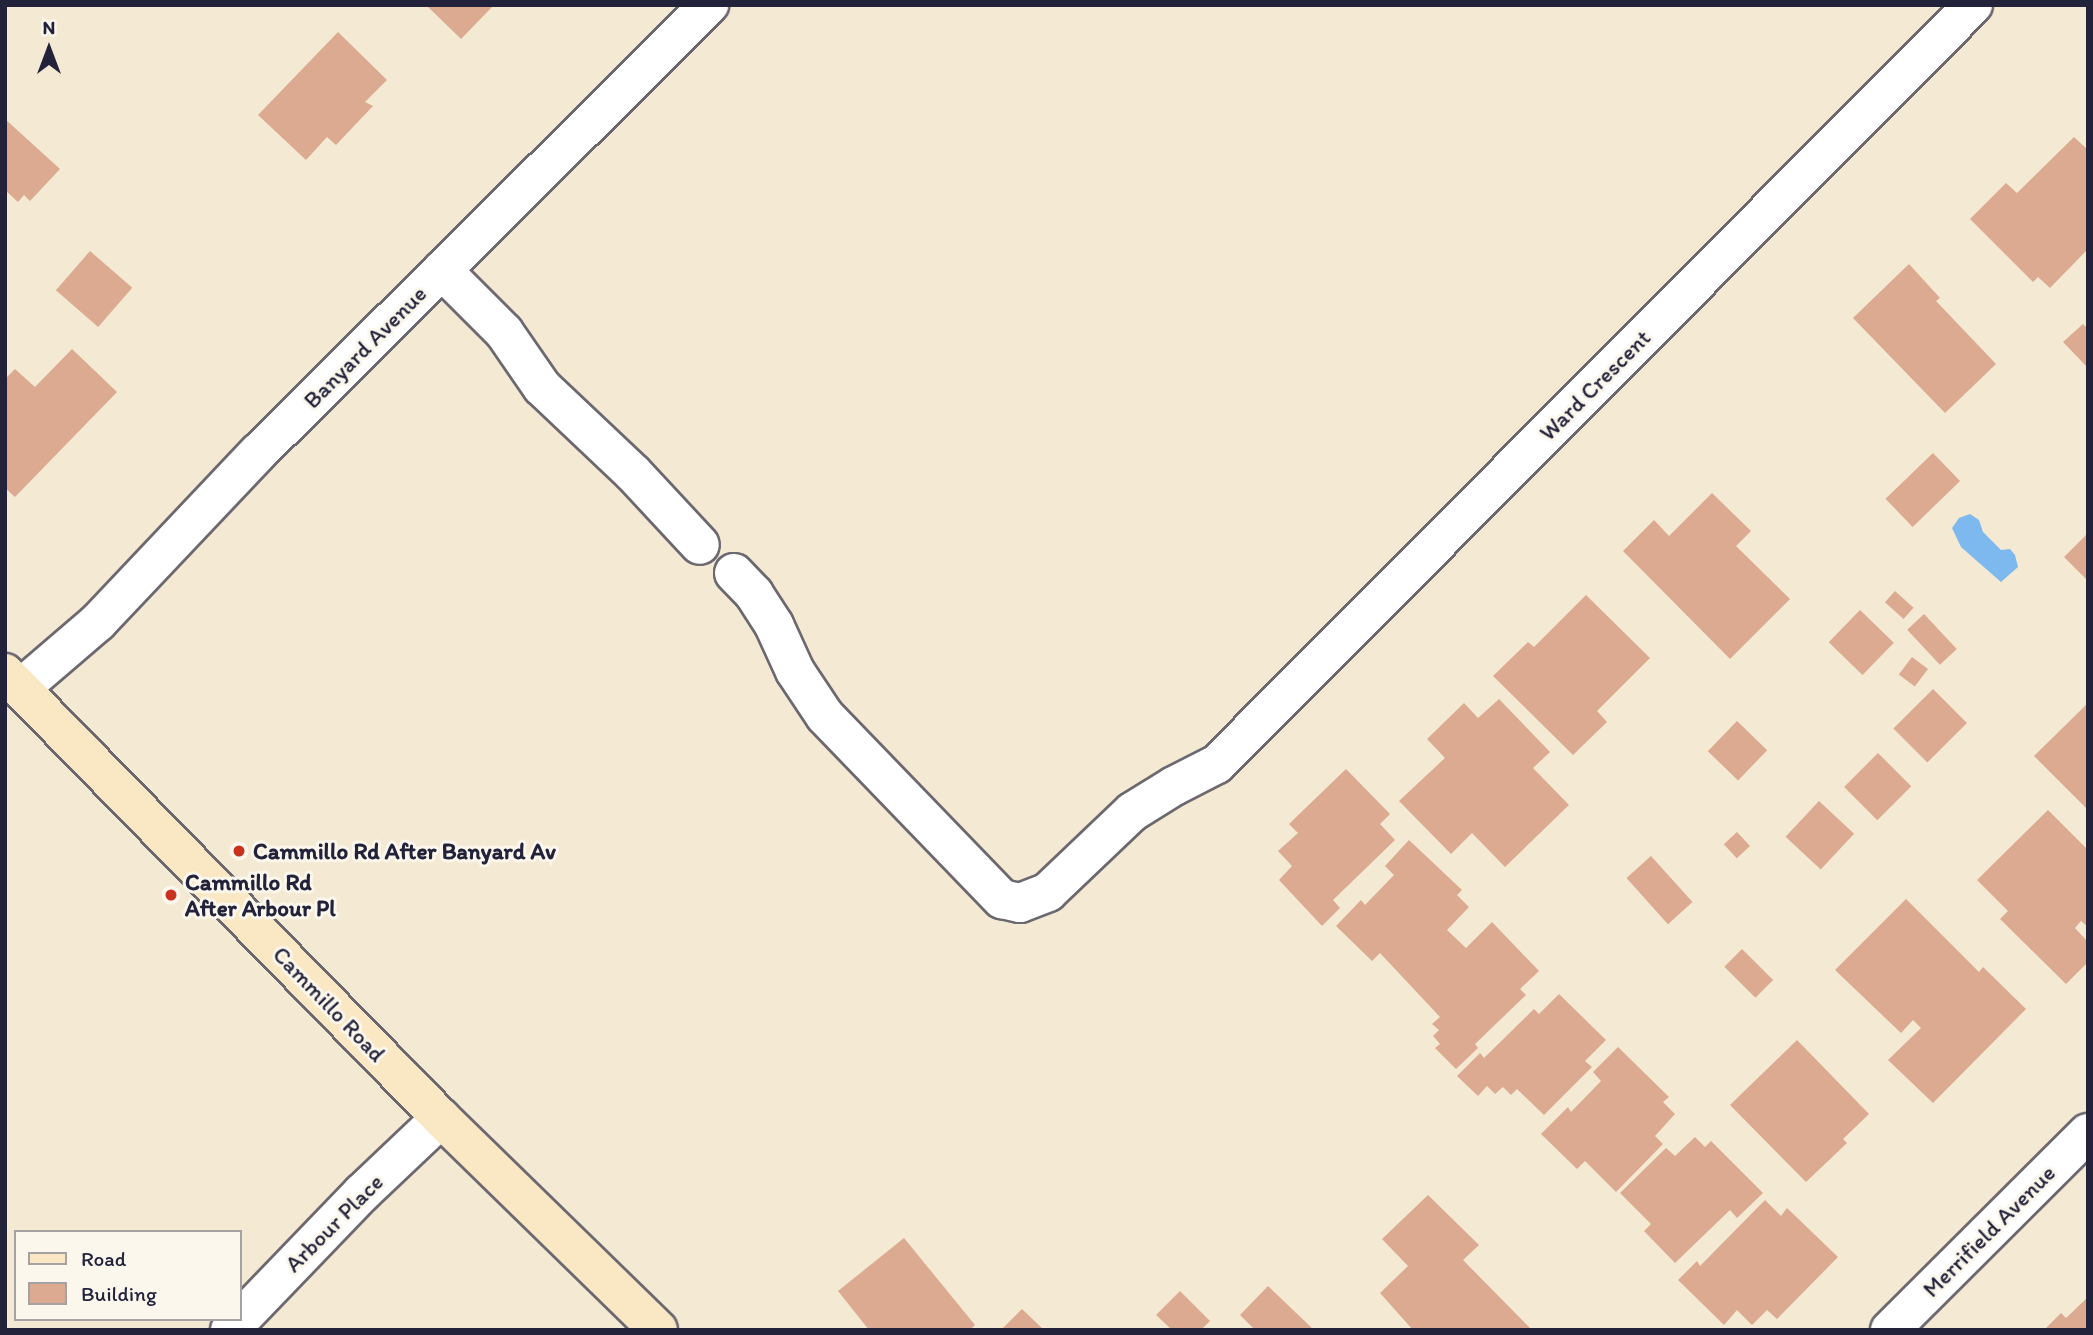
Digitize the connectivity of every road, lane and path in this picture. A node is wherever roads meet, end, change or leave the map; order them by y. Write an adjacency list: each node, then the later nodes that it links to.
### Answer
1 (709, 5): 3 (street, Banyard Avenue)
2 (1973, 5): 5 (street, Ward Crescent)
3 (442, 270): 4 (street); 6 (street, Banyard Avenue)
4 (700, 545)
5 (734, 573)
6 (13, 680): 7 (main road, Cammillo Road)
7 (441, 1118): 9 (street, Arbour Place); 10 (main road, Cammillo Road)
8 (2088, 1133): 11 (street, Merrifield Avenue)
9 (242, 1318)
10 (658, 1330)
11 (1890, 1330)

